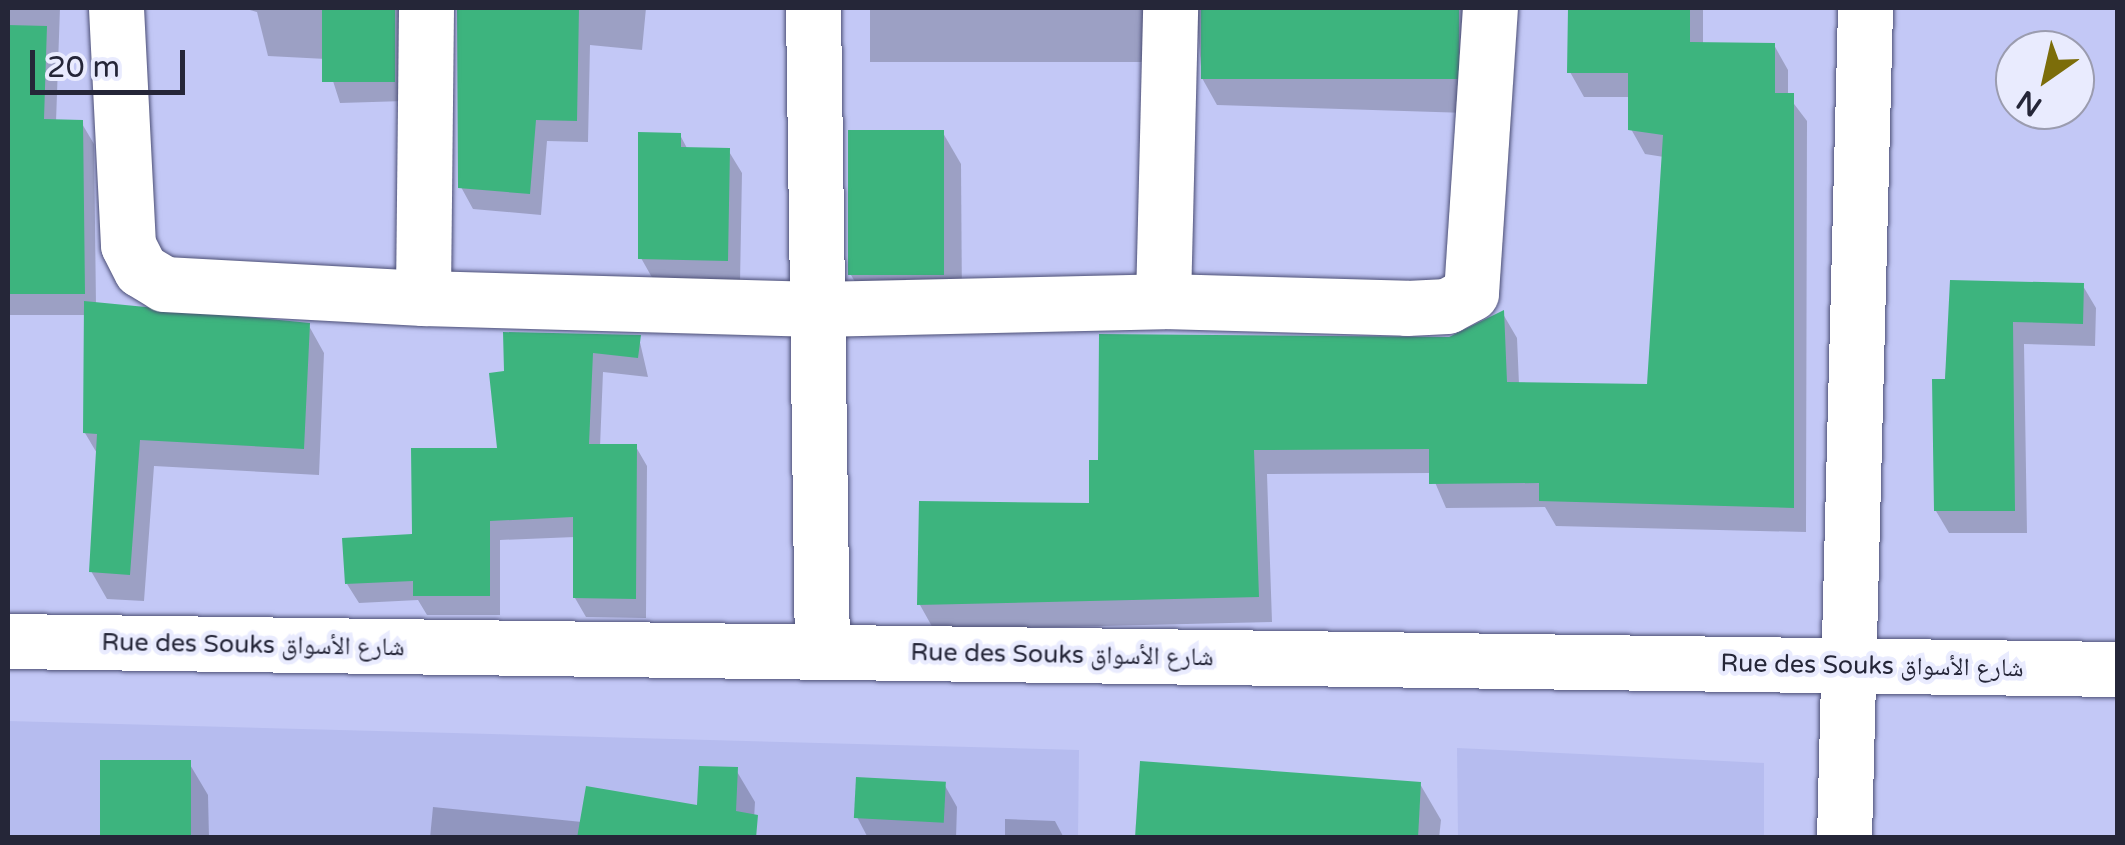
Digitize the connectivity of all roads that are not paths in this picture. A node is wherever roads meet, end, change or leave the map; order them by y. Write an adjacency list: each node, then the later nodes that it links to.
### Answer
1 (116, 8): 7 (street)
2 (426, 8): 7 (street)
3 (812, 8): 9 (street)
4 (1170, 8): 8 (street)
5 (1490, 8): 8 (street)
6 (1865, 8): 12 (street)
7 (423, 298): 9 (street)
8 (1163, 302): 9 (street)
9 (817, 309): 11 (street)
10 (8, 642): 11 (street, Rue des Souks شارع الأسواق)
11 (822, 652): 12 (street, Rue des Souks شارع الأسواق)
12 (1846, 666): 13 (street, Rue des Souks شارع الأسواق); 14 (street)
13 (2118, 669)
14 (1844, 838)

